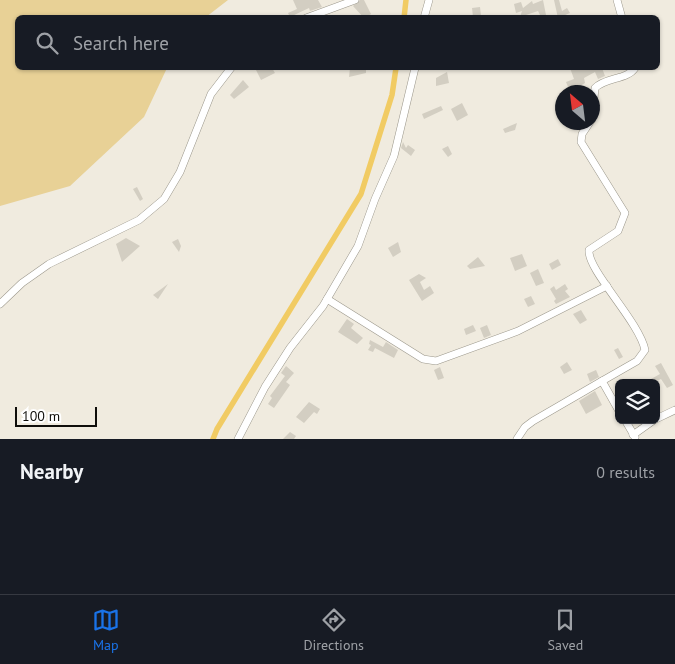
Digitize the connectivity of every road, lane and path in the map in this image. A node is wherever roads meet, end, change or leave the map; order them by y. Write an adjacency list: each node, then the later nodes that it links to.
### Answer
1 (355, 0): 4 (street)
2 (429, 0): 5 (street)
3 (617, 0): 6 (street)
4 (314, 15)
5 (425, 15)
6 (621, 15)
7 (229, 70): 14 (street)
8 (415, 70): 13 (street)
9 (633, 70): 10 (street)
10 (599, 85)
11 (585, 130): 12 (street)
12 (607, 286): 13 (street); 15 (street)
13 (327, 299): 22 (street)
14 (0, 304)
15 (602, 381): 16 (street); 23 (street)
16 (615, 404)
17 (675, 410): 18 (street)
18 (660, 418)
19 (627, 424): 21 (street)
20 (650, 424): 21 (street)
21 (634, 437)
22 (238, 439)
23 (517, 439)

